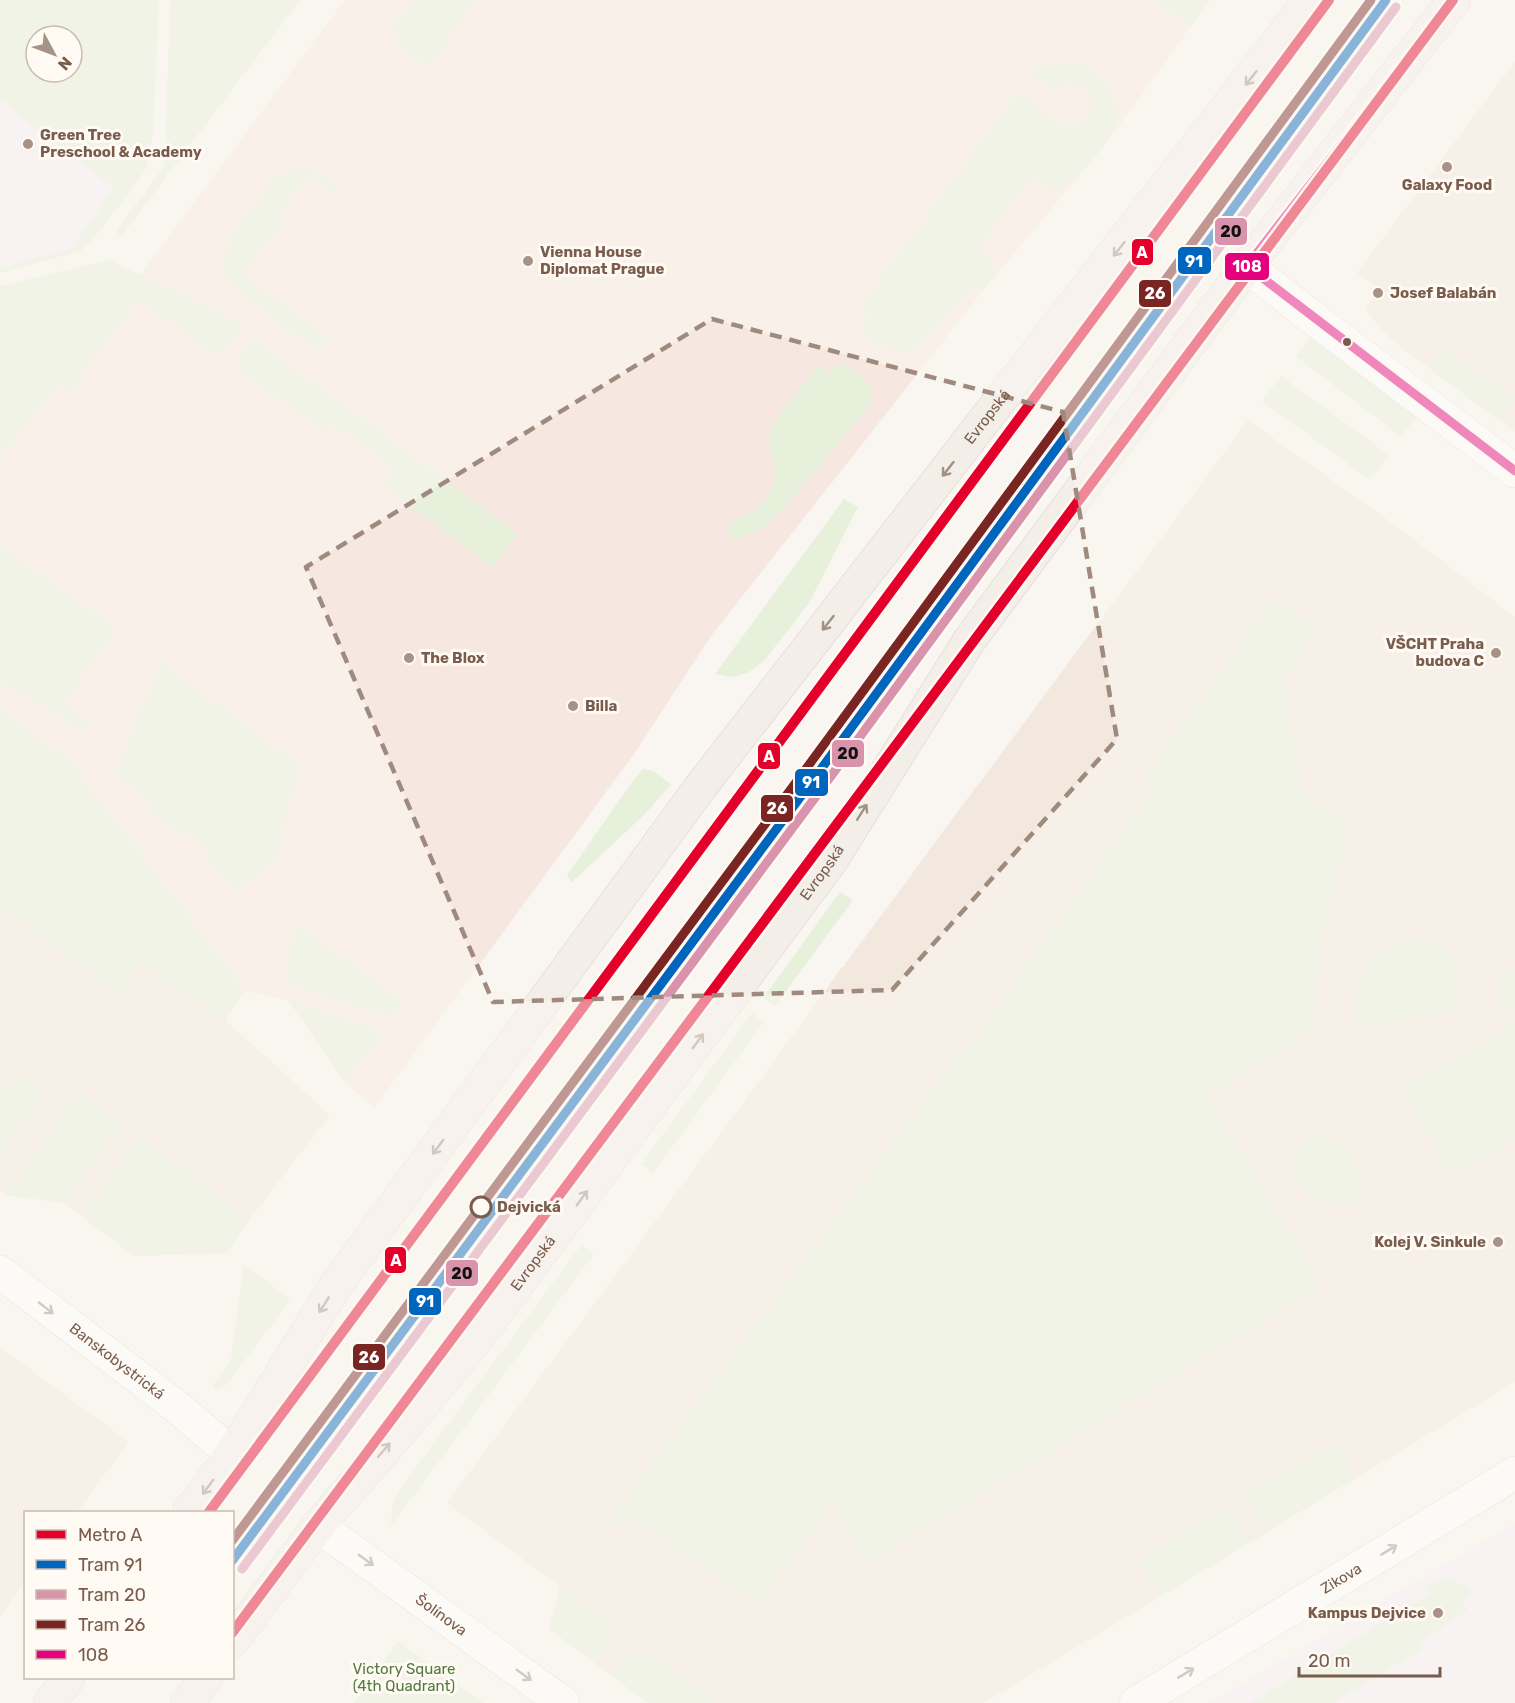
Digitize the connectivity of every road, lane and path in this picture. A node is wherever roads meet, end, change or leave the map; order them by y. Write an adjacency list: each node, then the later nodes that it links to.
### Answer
1 (1310, 0): 6 (main road, Evropská, one-way to 6)
2 (1454, 0): 3 (main road, Evropská)
3 (1247, 266): 4 (street); 9 (main road, Evropská, one-way to 3)
4 (1515, 471)
5 (0, 1272): 6 (street, Banskobystrická, one-way to 6)
6 (232, 1454): 8 (main road, Evropská, one-way to 8)
7 (1515, 1473): 16 (street, Zikova, one-way to 7)
8 (190, 1511)
9 (318, 1526): 10 (main road, Evropská); 15 (street, Šolínova, one-way to 15)
10 (234, 1639)
11 (67, 1679): 13 (main road)
12 (205, 1679): 14 (main road)
13 (50, 1703)
14 (187, 1703)
15 (563, 1703)
16 (1136, 1703)

